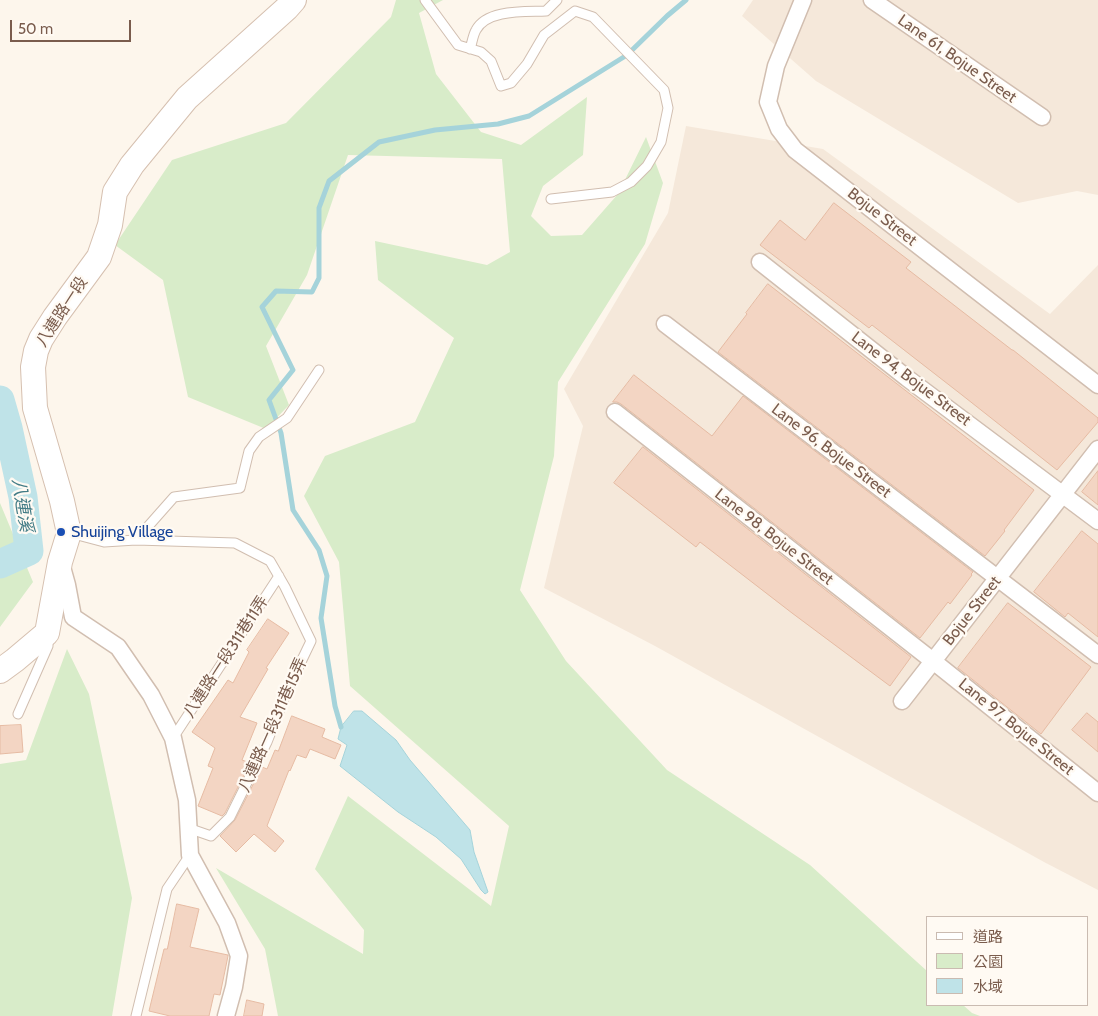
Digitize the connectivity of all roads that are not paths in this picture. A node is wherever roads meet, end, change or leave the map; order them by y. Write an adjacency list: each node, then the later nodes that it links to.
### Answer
1 (294, 0): 17 (street, 八連路一段)
2 (425, 0): 6 (lane)
3 (557, 0): 6 (lane)
4 (802, 0): 12 (street, Bojue Street)
5 (872, 0): 7 (street, Lane 61, Bojue Street)
6 (470, 49): 8 (lane)
7 (1042, 117)
8 (552, 199)
9 (760, 262): 15 (street, Lane 94, Bojue Street)
10 (665, 324): 21 (street, Lane 96, Bojue Street)
11 (319, 370): 18 (lane)
12 (1098, 384)
13 (614, 412): 24 (street, Lane 98, Bojue Street)
14 (1098, 449): 15 (street, Bojue Street)
15 (1063, 494): 16 (street, Lane 94, Bojue Street); 21 (street, Bojue Street)
16 (1098, 521)
17 (69, 533): 18 (lane); 19 (street, 八連路一段)
18 (136, 540): 20 (lane)
19 (60, 562): 22 (street, 八連路一段); 28 (street)
20 (279, 576): 28 (lane, 八連路一段311巷11弄); 30 (lane, 八連路一段311巷15弄)
21 (998, 578): 23 (street, Lane 96, Bojue Street); 24 (street, Bojue Street)
22 (47, 633): 25 (street); 27 (lane)
23 (1098, 655)
24 (933, 661): 26 (street, Bojue Street); 29 (street, Lane 97, Bojue Street)
25 (0, 671)
26 (902, 701)
27 (18, 714)
28 (172, 738): 30 (street)
29 (1098, 793)
30 (188, 828): 31 (street)
31 (190, 855): 32 (lane); 33 (street)
32 (136, 1016)
33 (226, 1016)

